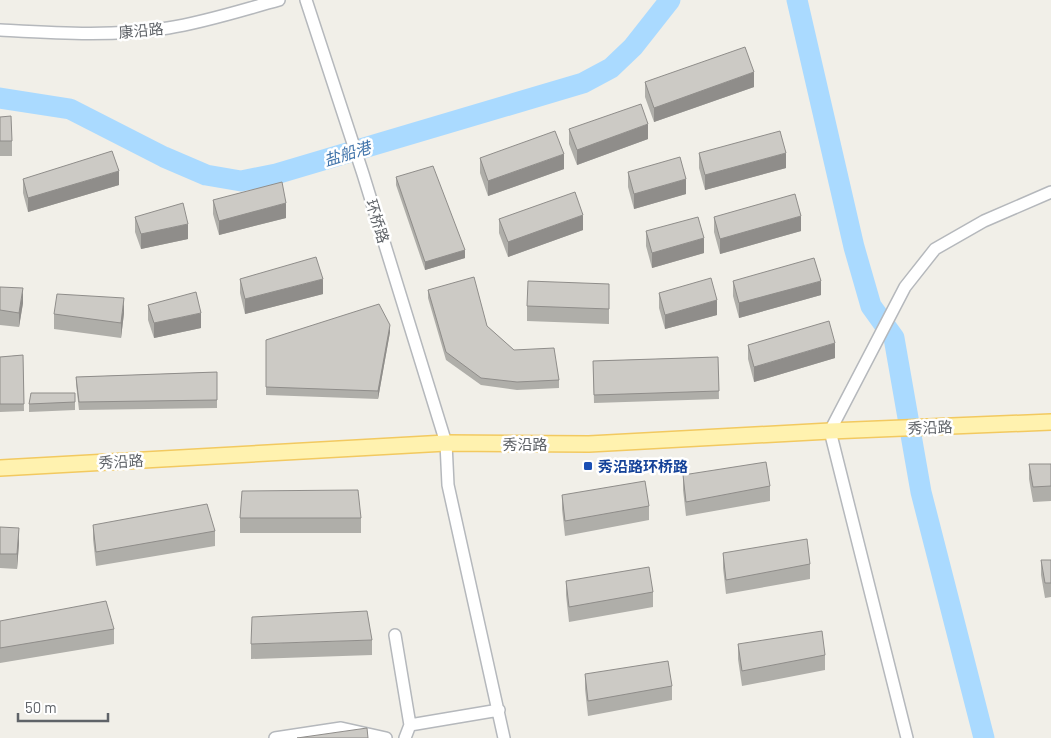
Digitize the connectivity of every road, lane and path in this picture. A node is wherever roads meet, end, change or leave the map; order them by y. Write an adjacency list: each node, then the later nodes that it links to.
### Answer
1 (279, 0): 3 (street, 康沿路)
2 (306, 0): 7 (street, 环桥路)
3 (0, 30)
4 (1051, 192): 6 (street)
5 (1051, 422): 6 (main road, 秀沿路)
6 (830, 431): 7 (main road, 秀沿路); 16 (street)
7 (446, 443): 8 (main road, 秀沿路); 10 (street, 环桥路)
8 (0, 468)
9 (395, 635): 11 (street)
10 (499, 710): 11 (street); 15 (street, 环桥路)
11 (410, 725): 14 (street)
12 (276, 738): 13 (street)
13 (386, 738)
14 (405, 738)
15 (504, 738)
16 (907, 738)

